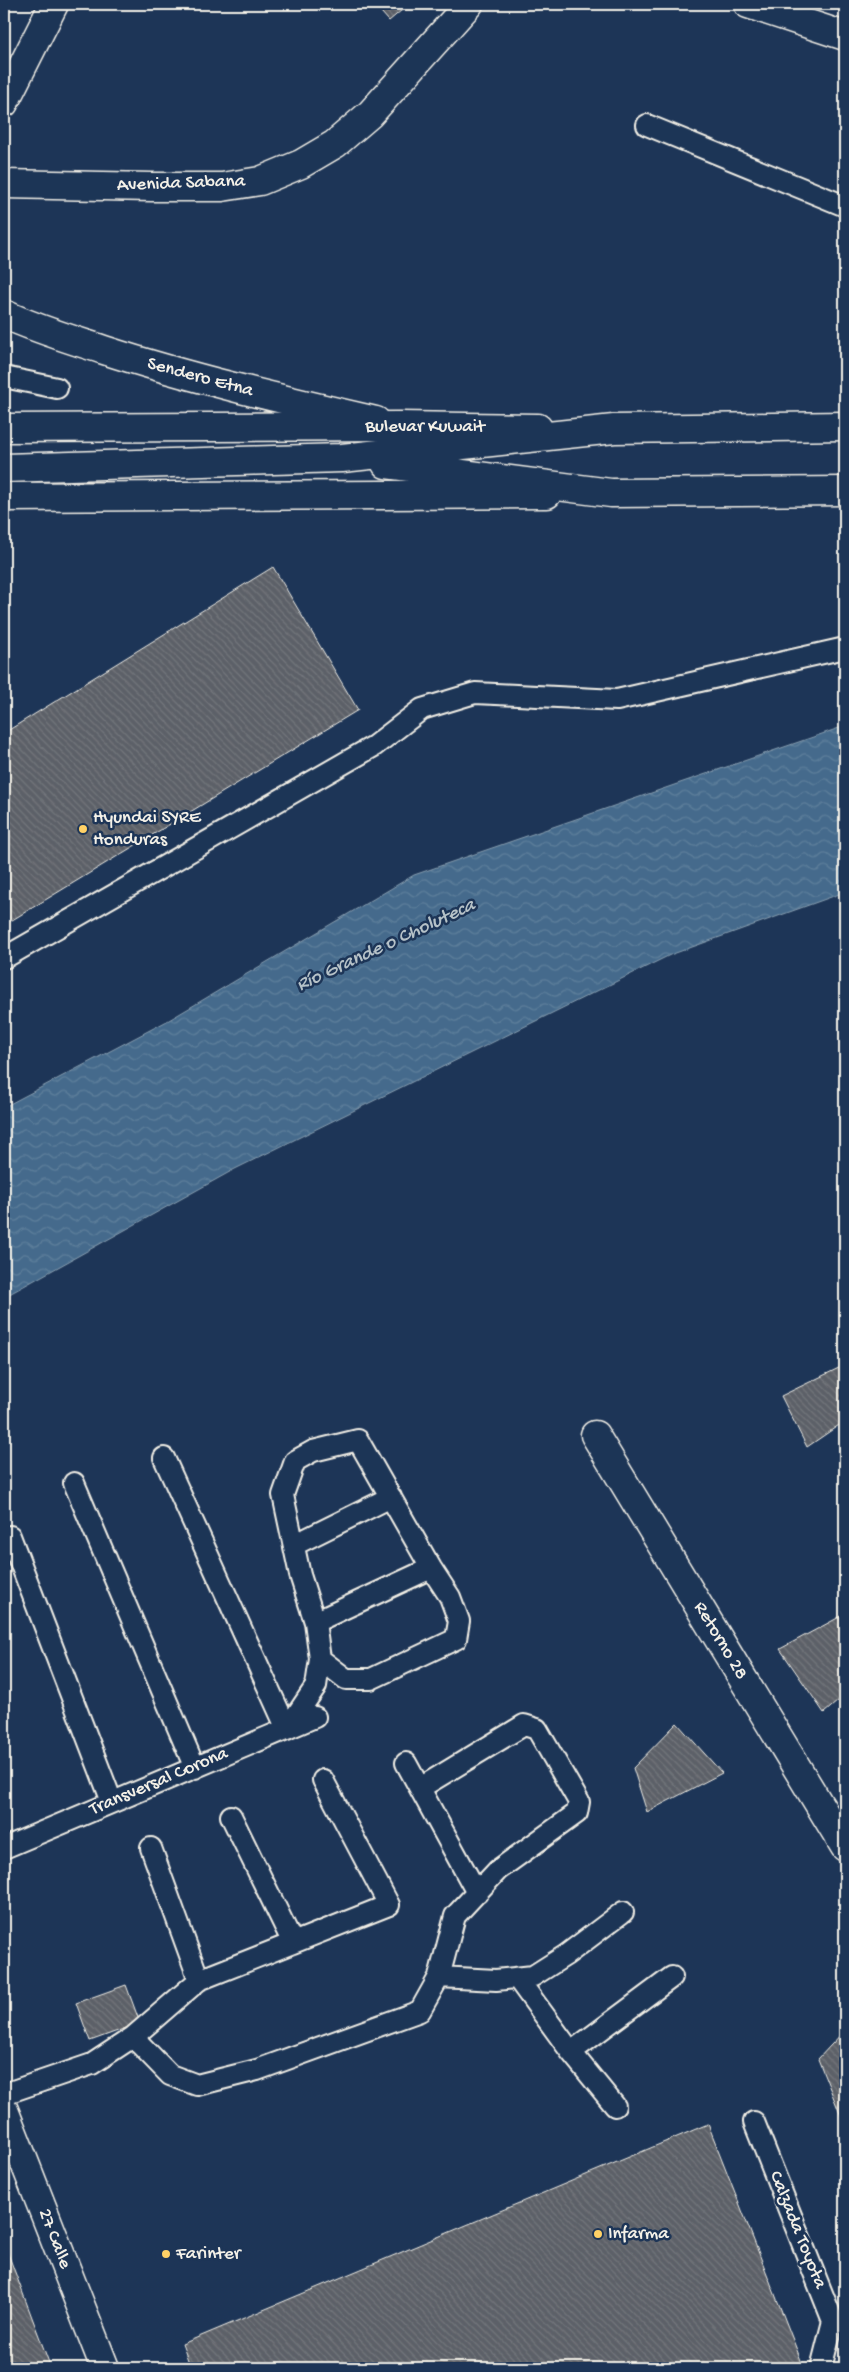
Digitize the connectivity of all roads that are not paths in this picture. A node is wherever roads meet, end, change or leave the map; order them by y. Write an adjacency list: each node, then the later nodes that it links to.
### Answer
1 (54, 4): 5 (main road)
2 (469, 4): 7 (main road, Avenida Sabana)
3 (748, 4): 4 (main road)
4 (845, 36)
5 (4, 103)
6 (648, 125): 8 (lane)
7 (4, 184)
8 (845, 206)
9 (4, 314): 12 (main road, Sendero Etna)
10 (4, 377): 11 (lane)
11 (57, 388)
12 (400, 426): 14 (main road, Bulevar Kuwait); 15 (main road, Bulevar Kuwait)
13 (845, 426): 15 (main road, Bulevar Kuwait)
14 (4, 428)
15 (614, 429): 16 (main road)
16 (342, 458): 17 (main road); 19 (main road)
17 (4, 468)
18 (845, 491): 19 (main road)
19 (611, 493): 20 (main road)
20 (4, 497)
21 (845, 648): 22 (lane)
22 (4, 958)
23 (595, 1435): 40 (main road, Retorno 28)
24 (164, 1458): 33 (lane)
25 (74, 1483): 35 (lane)
26 (391, 1497): 28 (lane); 28 (lane); 29 (lane)
27 (10, 1536): 38 (lane)
28 (294, 1545): 30 (lane)
29 (431, 1568): 30 (lane); 31 (lane)
30 (315, 1622): 31 (lane)
31 (320, 1658): 33 (lane)
32 (315, 1717): 33 (lane, Transversal Corona)
33 (287, 1728): 35 (lane, Transversal Corona)
34 (406, 1763): 37 (lane)
35 (195, 1768): 38 (lane, Transversal Corona)
36 (323, 1780): 45 (lane)
37 (420, 1788): 43 (lane); 43 (lane)
38 (112, 1802): 41 (lane, Transversal Corona)
39 (230, 1816): 45 (lane)
40 (845, 1847)
41 (4, 1848)
42 (151, 1848): 49 (lane)
43 (477, 1893): 46 (lane)
44 (623, 1912): 48 (lane)
45 (293, 1943): 49 (lane)
46 (439, 1977): 48 (lane); 50 (lane)
47 (672, 1977): 51 (lane)
48 (517, 1978): 51 (lane)
49 (199, 1980): 50 (lane)
50 (133, 2037): 52 (lane)
51 (571, 2052): 53 (lane)
52 (4, 2094)
53 (615, 2106)
54 (4, 2110): 56 (main road, 27 Calle)
55 (754, 2122): 57 (lane, Calzada Toyota)
56 (104, 2368)
57 (821, 2368)

